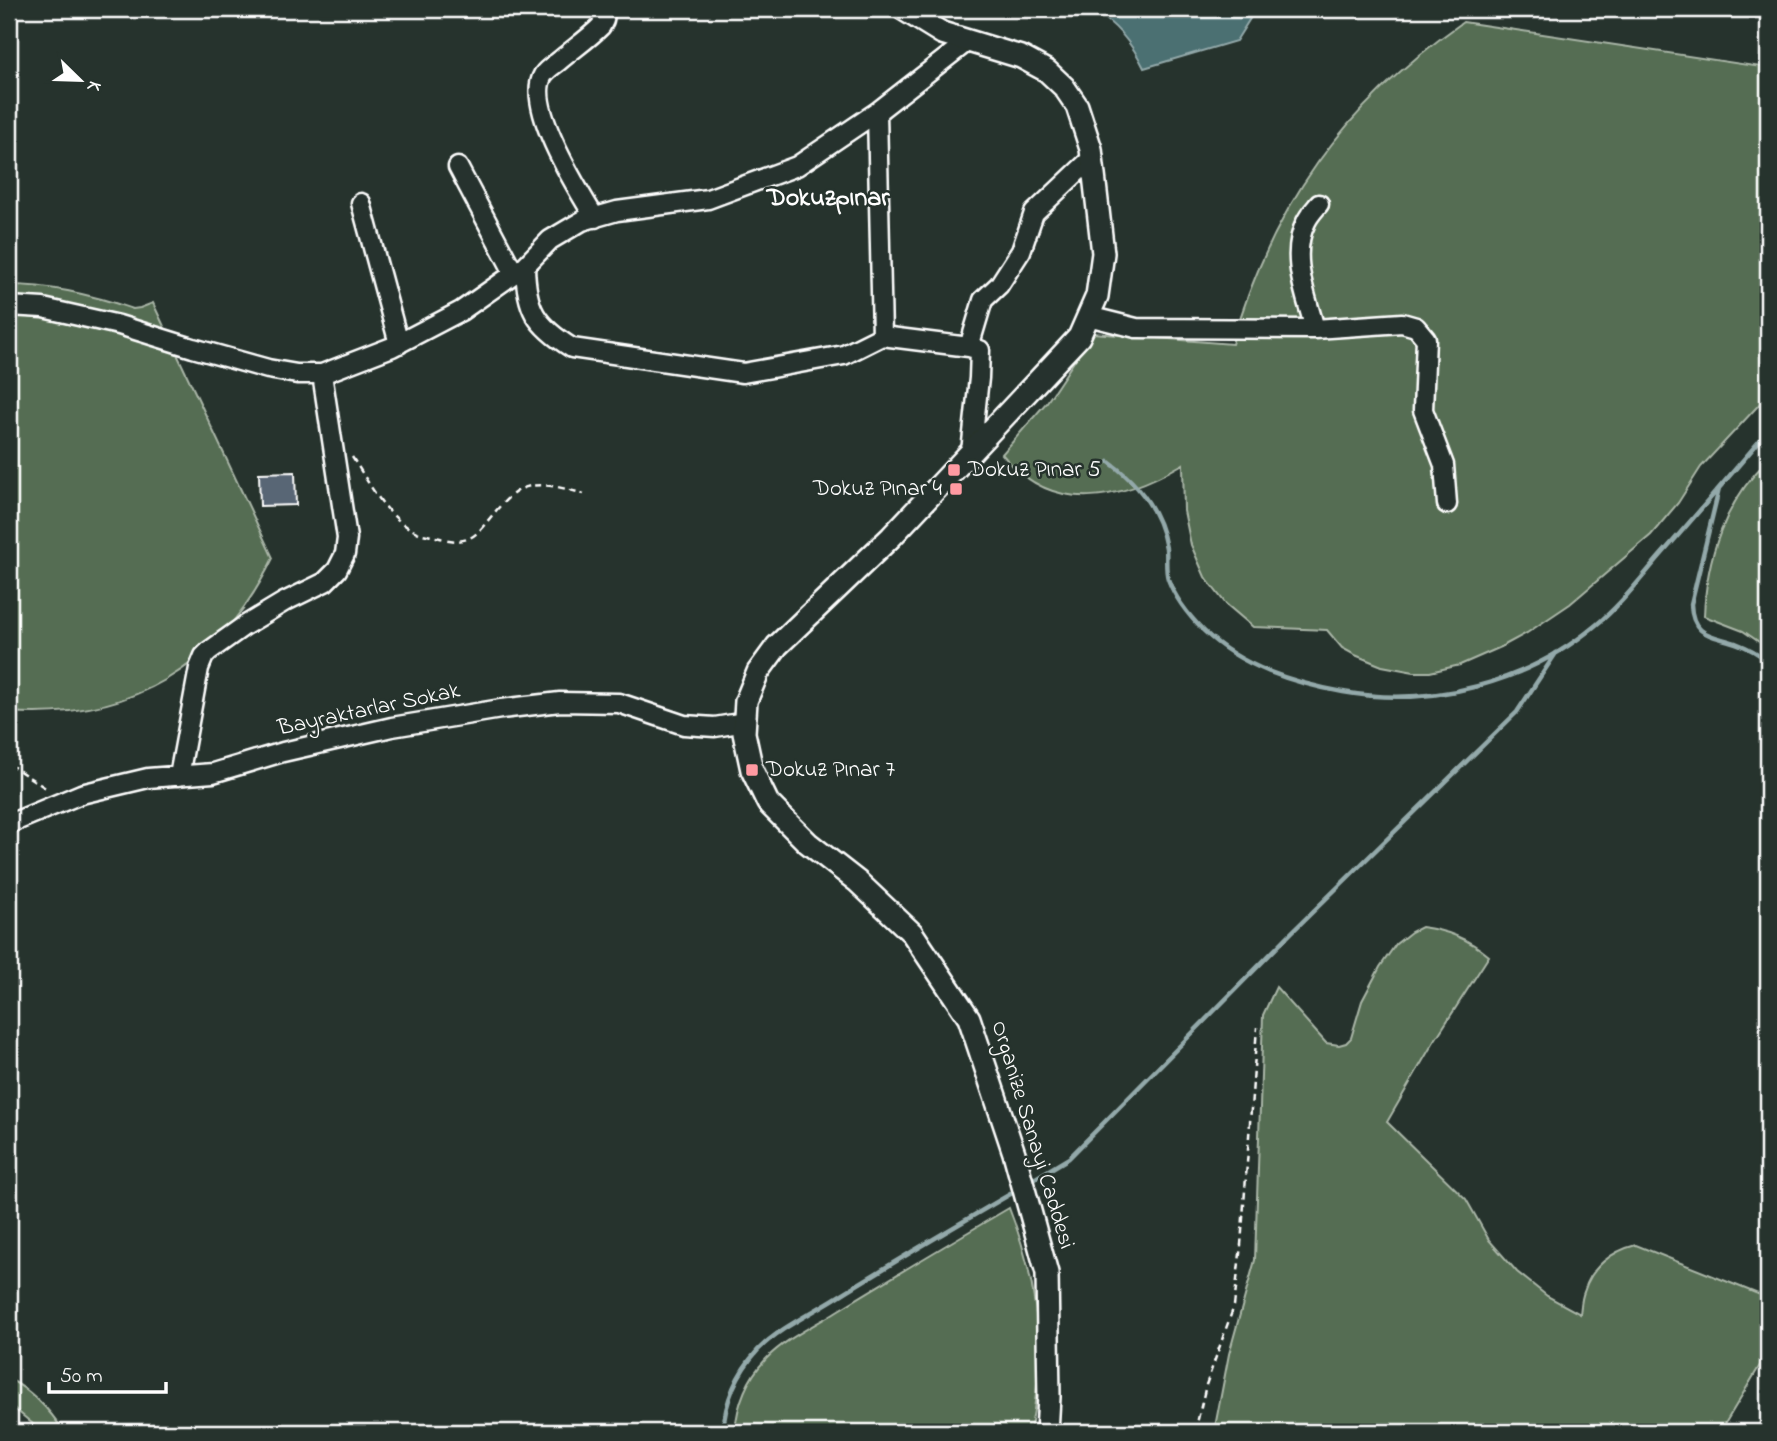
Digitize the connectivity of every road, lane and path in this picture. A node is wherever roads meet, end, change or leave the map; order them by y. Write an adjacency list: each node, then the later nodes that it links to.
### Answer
1 (606, 9): 9 (street)
2 (903, 9): 3 (street, Organize Sanayi Caddesi)
3 (968, 41): 4 (street); 5 (street, Organize Sanayi Caddesi)
4 (877, 112): 9 (street); 14 (street)
5 (1092, 158): 12 (street, Organize Sanayi Caddesi); 16 (street)
6 (458, 167): 10 (street)
7 (362, 203): 15 (street)
8 (1319, 204): 13 (street)
9 (595, 218): 10 (street)
10 (519, 270): 14 (street); 15 (street)
11 (9, 306): 17 (street)
12 (1088, 316): 13 (street); 18 (street, Organize Sanayi Caddesi)
13 (1315, 329): 21 (street)
14 (882, 336): 16 (street)
15 (399, 344): 17 (street)
16 (969, 346): 18 (street)
17 (322, 374): 24 (street)
18 (971, 452): 22 (street, Organize Sanayi Caddesi)
19 (351, 455): 20 (path)
20 (584, 494)
21 (1447, 504)
22 (745, 722): 24 (street, Bayraktarlar Sokak); 28 (street, Organize Sanayi Caddesi)
23 (9, 764): 25 (path)
24 (179, 776): 25 (street, Bayraktarlar Sokak)
25 (65, 801): 26 (street, Bayraktarlar Sokak)
26 (9, 824)
27 (1257, 1027): 29 (path)
28 (1047, 1432)
29 (1195, 1432)

